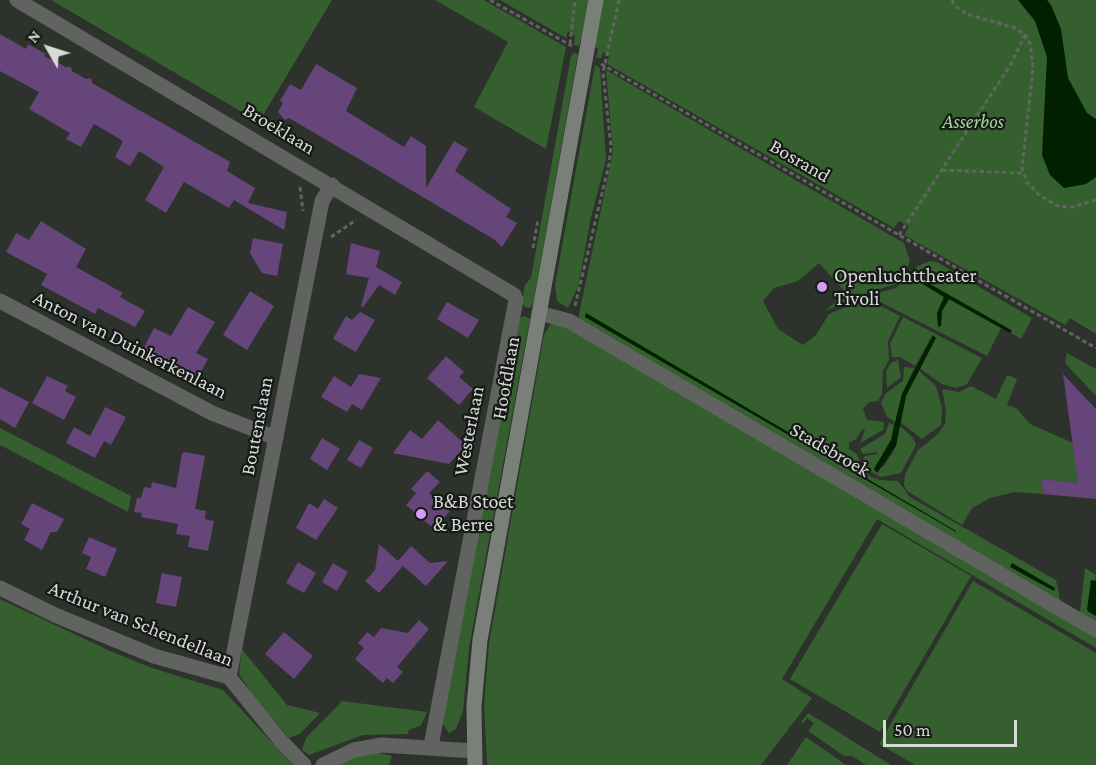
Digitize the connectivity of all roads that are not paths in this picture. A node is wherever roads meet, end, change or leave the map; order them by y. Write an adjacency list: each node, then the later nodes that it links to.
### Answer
1 (17, 0): 3 (street, Broeklaan)
2 (596, 0): 6 (street, Hoofdlaan)
3 (332, 185): 4 (street, Broeklaan); 7 (street, Boutenslaan)
4 (516, 300): 11 (street, Westerlaan)
5 (0, 301): 7 (street, Anton van Duinkerkenlaan)
6 (539, 313): 9 (street, Stadsbroek); 12 (street, Hoofdlaan)
7 (276, 438): 10 (street, Boutenslaan)
8 (0, 588): 10 (street, Arthur van Schendellaan)
9 (1096, 630)
10 (229, 677): 13 (street, Arthur van Schendellaan)
11 (431, 746): 12 (street); 14 (street)
12 (475, 758)
13 (304, 765)
14 (323, 765)

